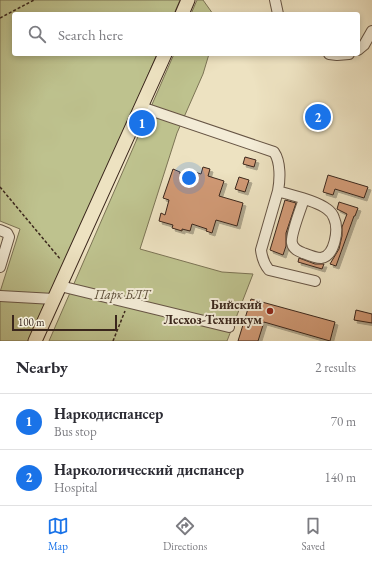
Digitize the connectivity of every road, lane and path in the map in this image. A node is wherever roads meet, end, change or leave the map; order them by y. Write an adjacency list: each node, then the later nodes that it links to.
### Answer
1 (34, 0): 6 (path)
2 (188, 0): 4 (main road)
3 (275, 1): 5 (lane)
4 (183, 12)
5 (278, 12)
6 (0, 18)
7 (372, 31): 8 (lane)
8 (360, 48)
9 (164, 56): 10 (main road)
10 (141, 107): 12 (lane); 18 (main road)
11 (0, 187): 15 (path)
12 (278, 191): 13 (lane); 17 (lane)
13 (304, 199): 13 (lane)
14 (0, 230): 16 (lane)
15 (61, 260)
16 (0, 267)
17 (315, 281)
18 (60, 286): 20 (main road); 21 (lane)
19 (0, 296): 20 (lane)
20 (54, 299): 23 (main road)
21 (128, 302): 22 (lane); 24 (path)
22 (229, 327)
23 (35, 341)
24 (113, 341)

